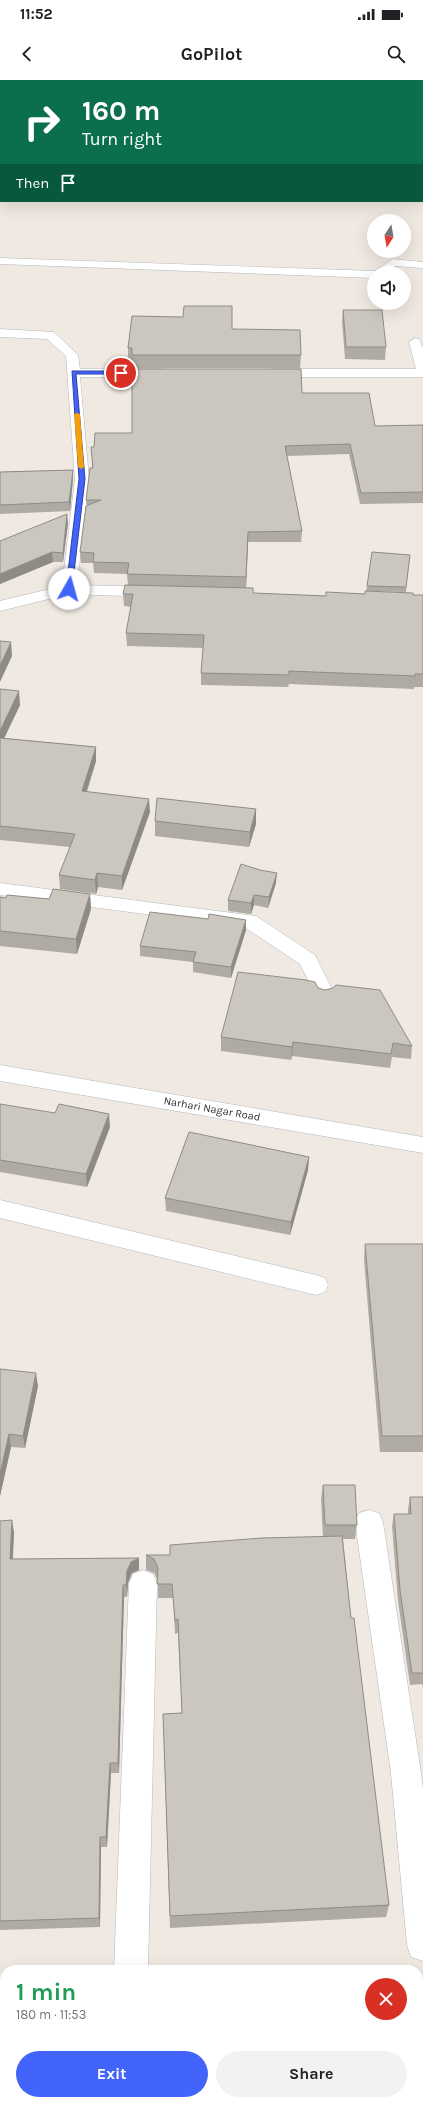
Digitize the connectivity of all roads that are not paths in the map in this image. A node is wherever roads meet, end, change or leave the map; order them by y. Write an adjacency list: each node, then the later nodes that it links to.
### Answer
1 (0, 260): 4 (street)
2 (423, 264): 3 (street)
3 (388, 266)
4 (367, 274)
5 (0, 333): 8 (street)
6 (415, 342): 7 (street)
7 (423, 372): 10 (street)
8 (74, 373): 9 (street); 11 (street)
9 (177, 373)
10 (256, 373)
11 (69, 589): 12 (street); 13 (street)
12 (168, 593)
13 (0, 606)
14 (0, 890): 15 (street)
15 (325, 995)
16 (0, 1073): 17 (street, Narhari Nagar Road)
17 (423, 1144)
18 (0, 1209): 19 (street)
19 (316, 1285)
20 (368, 1522): 22 (street)
21 (143, 1583): 24 (street)
22 (414, 1773): 23 (street)
23 (423, 1945)
24 (131, 1965)

